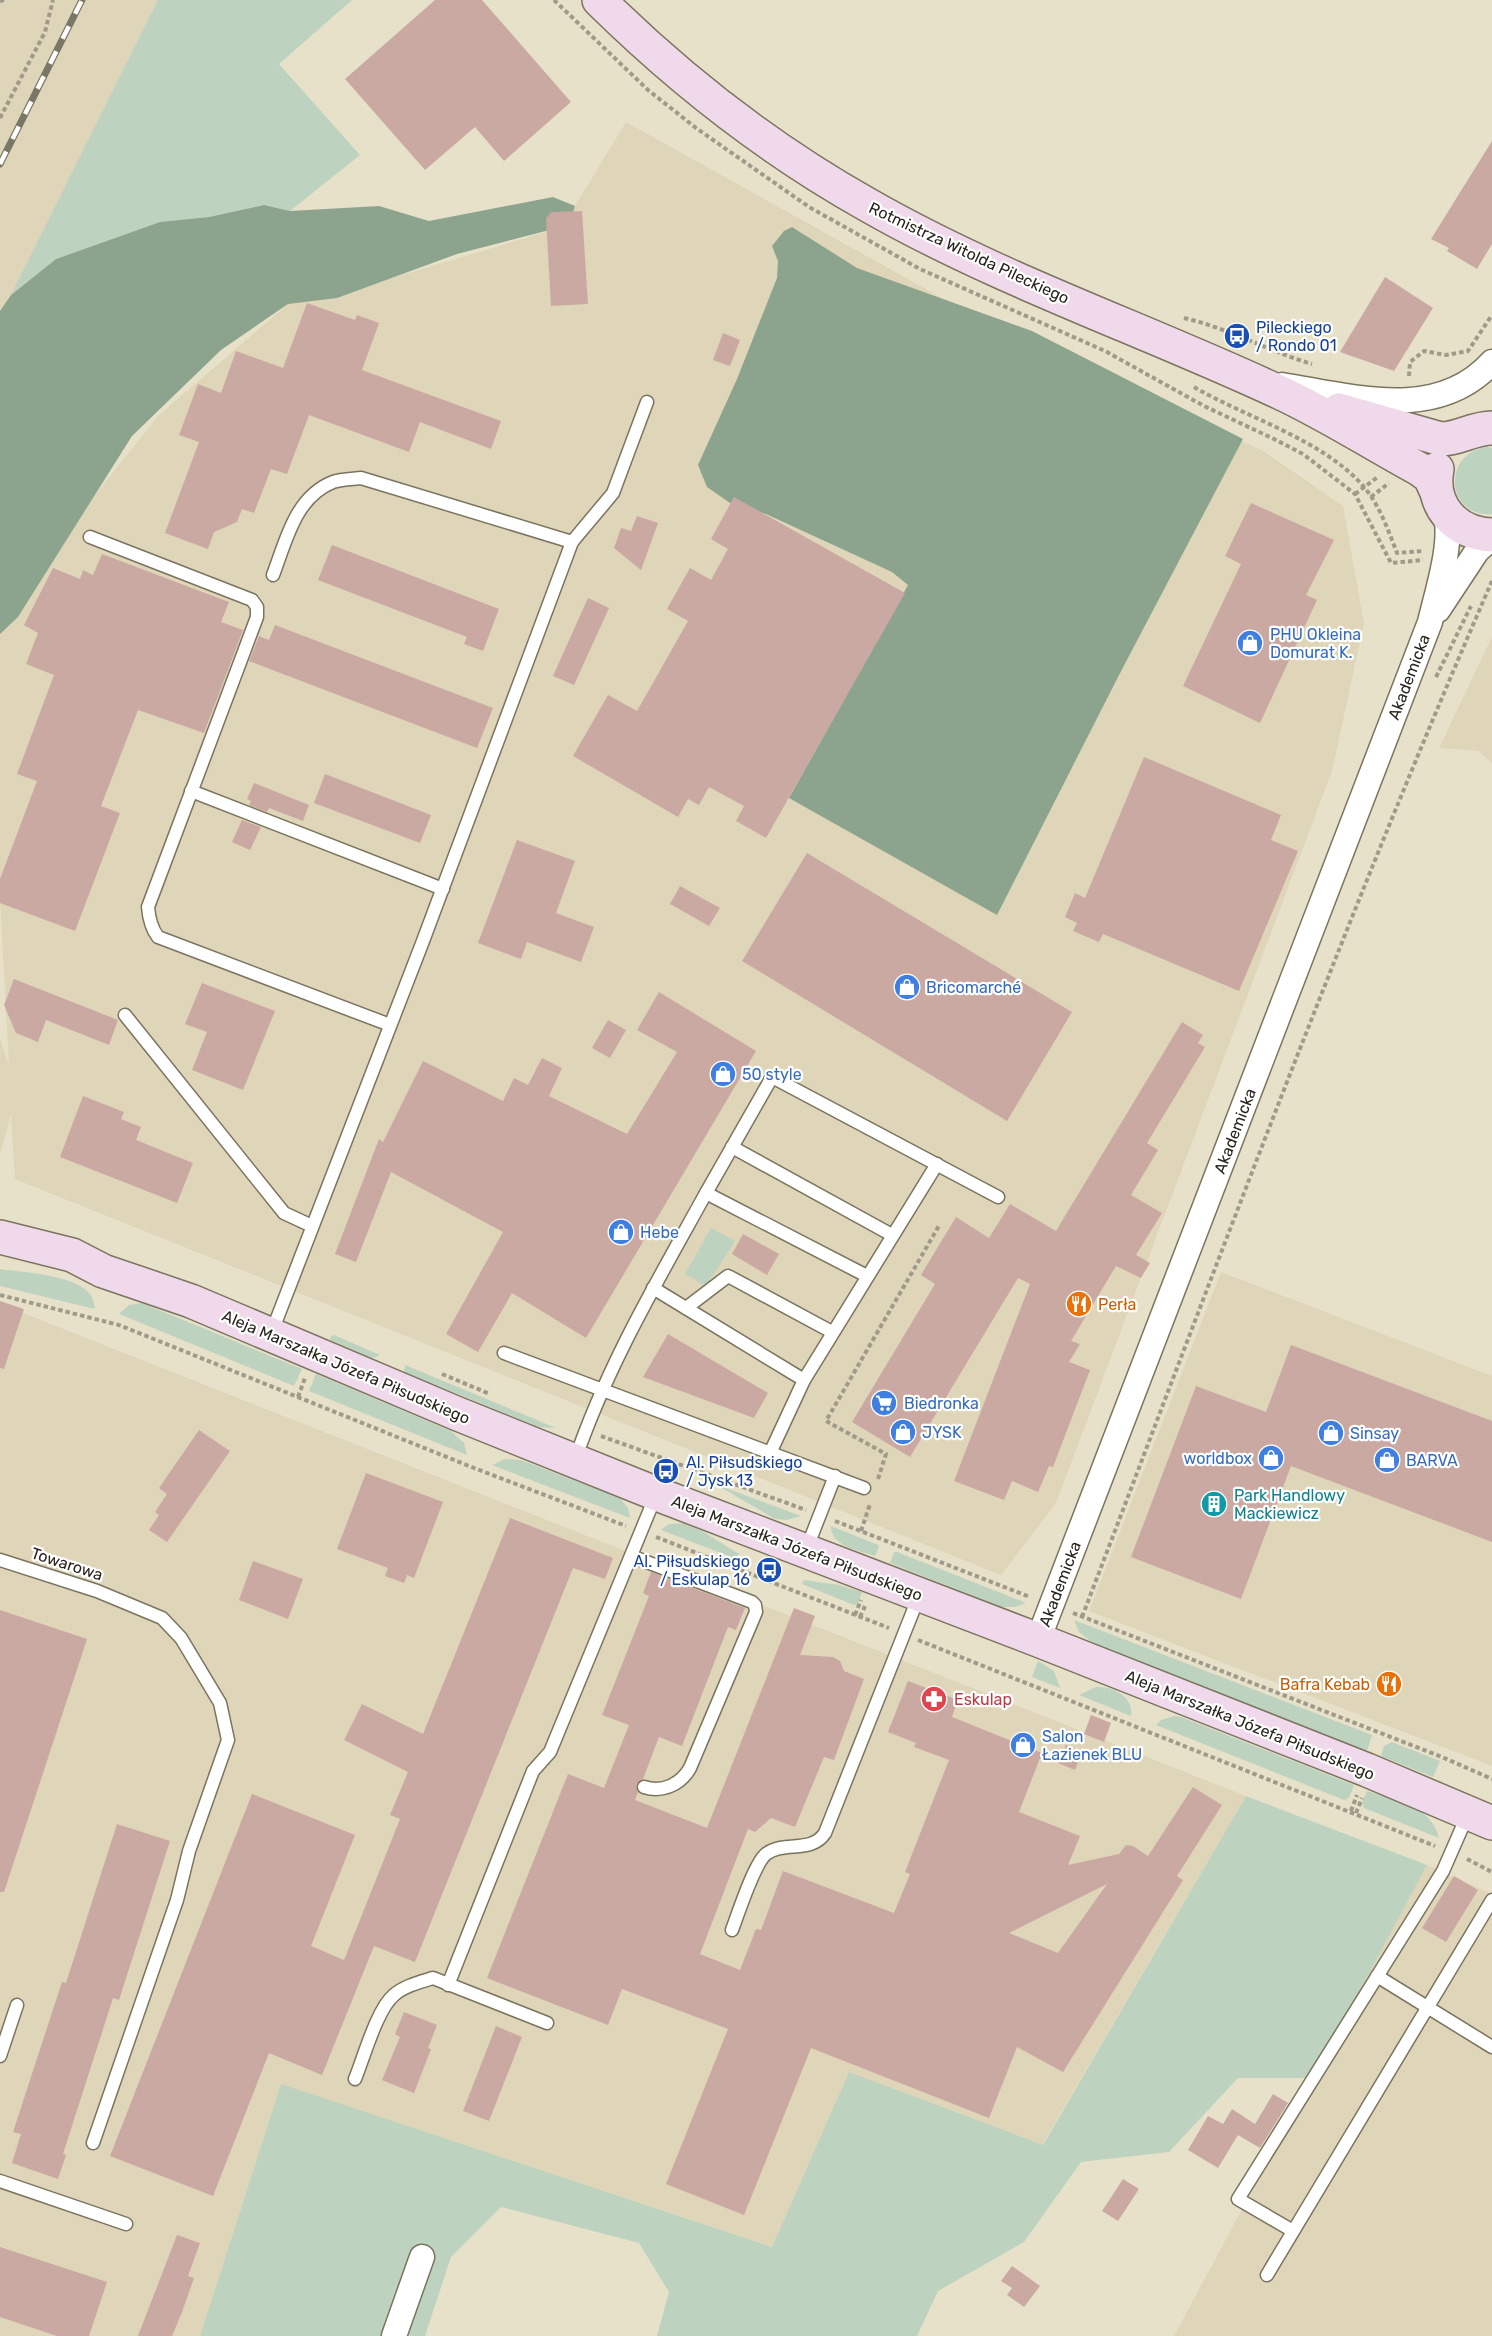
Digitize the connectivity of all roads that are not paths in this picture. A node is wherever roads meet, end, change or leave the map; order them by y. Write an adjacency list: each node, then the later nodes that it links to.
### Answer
1 (599, 0): 3 (street, Rotmistrza Witolda Pileckiego)
2 (1492, 362): 3 (street)
3 (1253, 381): 4 (street, Rotmistrza Witolda Pileckiego)
4 (1283, 394): 7 (street, Rotmistrza Witolda Pileckiego); 8 (street, Rotmistrza Witolda Pileckiego)
5 (647, 402): 11 (lane)
6 (1492, 412): 7 (street)
7 (1473, 432): 8 (street)
8 (1440, 500): 9 (street, Rotmistrza Witolda Pileckiego); 13 (street, Akademicka)
9 (1492, 536): 13 (street, Akademicka)
10 (90, 537): 14 (lane)
11 (572, 543): 12 (lane); 15 (lane)
12 (273, 575)
13 (1430, 622): 44 (street, Akademicka)
14 (191, 791): 15 (lane); 17 (lane)
15 (443, 889): 17 (lane)
16 (125, 1015): 22 (lane)
17 (390, 1025): 22 (lane)
18 (732, 1147): 19 (lane); 20 (lane); 23 (lane)
19 (937, 1164): 21 (lane); 23 (lane)
20 (706, 1193): 27 (lane); 28 (lane)
21 (998, 1197)
22 (312, 1226): 31 (lane)
23 (892, 1235): 27 (lane)
24 (0, 1237): 26 (street, Aleja Marszałka Józefa Piłsudskiego)
25 (0, 1259): 26 (street, Aleja Marszałka Józefa Piłsudskiego)
26 (103, 1271): 31 (street, Aleja Marszałka Józefa Piłsudskiego)
27 (867, 1276): 30 (lane)
28 (652, 1288): 29 (lane); 34 (lane)
29 (686, 1308): 30 (lane); 33 (lane)
30 (832, 1332): 33 (lane)
31 (270, 1335): 35 (street, Aleja Marszałka Józefa Piłsudskiego)
32 (504, 1353): 34 (lane)
33 (804, 1380): 36 (lane)
34 (603, 1388): 35 (lane); 36 (lane)
35 (580, 1445): 39 (street, Aleja Marszałka Józefa Piłsudskiego)
36 (771, 1451): 37 (lane)
37 (835, 1476): 38 (lane); 40 (lane)
38 (870, 1491)
39 (657, 1494): 40 (street, Aleja Marszałka Józefa Piłsudskiego); 41 (lane)
40 (806, 1551): 43 (street, Aleja Marszałka Józefa Piłsudskiego)
41 (631, 1556): 45 (lane); 50 (lane)
42 (0, 1560): 57 (lane, Towarowa)
43 (919, 1595): 44 (street, Aleja Marszałka Józefa Piłsudskiego); 48 (lane)
44 (1038, 1640): 46 (street, Aleja Marszałka Józefa Piłsudskiego)
45 (644, 1787)
46 (1480, 1818): 49 (lane)
47 (1492, 1900): 52 (lane)
48 (732, 1930)
49 (1377, 1976): 52 (lane); 60 (lane)
50 (448, 1985): 53 (lane); 56 (lane)
51 (17, 2005): 55 (lane)
52 (1428, 2007): 54 (lane); 60 (lane)
53 (546, 2023)
54 (1492, 2047)
55 (0, 2056)
56 (355, 2079)
57 (93, 2143)
58 (0, 2181): 59 (lane)
59 (126, 2224)
60 (1293, 2232): 62 (lane)
61 (422, 2257): 63 (street)
62 (1267, 2275)
63 (394, 2336)

